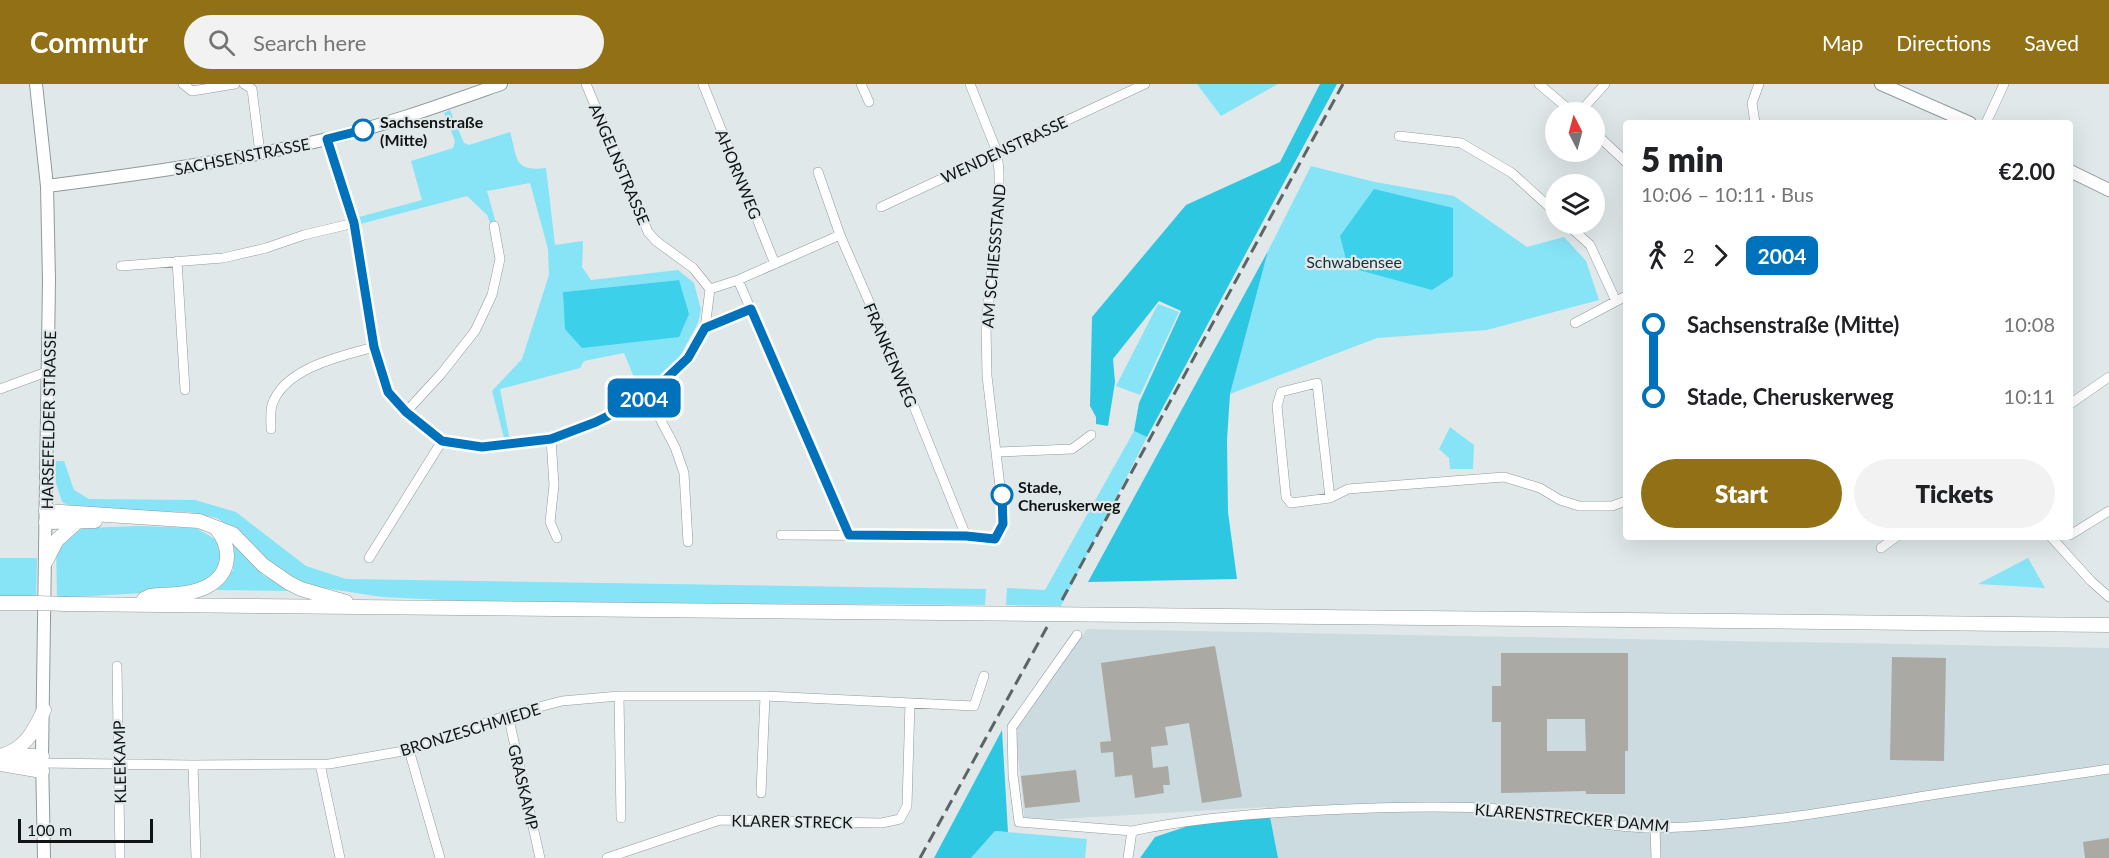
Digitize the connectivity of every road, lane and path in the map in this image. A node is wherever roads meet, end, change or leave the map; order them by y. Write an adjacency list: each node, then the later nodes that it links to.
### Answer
1 (36, 84): 31 (main road, HARSEFELDER STRASSE)
2 (183, 84): 3 (street)
3 (235, 84)
4 (244, 84): 27 (street)
5 (501, 84): 24 (main road, SACHSENSTRASSE)
6 (586, 84): 43 (street, ANGELNSTRASSE)
7 (703, 84): 40 (street, AHORNWEG)
8 (861, 84): 17 (street)
9 (970, 84): 26 (street, AM SCHIESSSTAND)
10 (1145, 84): 16 (street, WENDENSTRASSE)
11 (1539, 84): 18 (street)
12 (1605, 84): 19 (street)
13 (1759, 84): 20 (street)
14 (1881, 84): 21 (main road)
15 (2004, 84): 22 (street)
16 (1125, 88): 26 (street, WENDENSTRASSE)
17 (869, 102)
18 (1560, 102)
19 (1589, 102)
20 (1755, 120)
21 (1963, 120)
22 (1987, 120)
23 (1399, 136): 33 (street)
24 (327, 139): 27 (main road, SACHSENSTRASSE); 35 (street)
25 (1605, 142): 28 (street)
26 (997, 152): 34 (street, WENDENSTRASSE); 59 (street, AM SCHIESSSTAND)
27 (260, 153): 31 (main road, SACHSENSTRASSE)
28 (1623, 159)
29 (818, 172): 38 (street, FRANKENWEG)
30 (2073, 172): 32 (main road)
31 (47, 186): 48 (main road, HARSEFELDER STRASSE)
32 (2109, 190)
33 (1545, 203)
34 (882, 207)
35 (354, 223): 39 (street); 47 (street)
36 (494, 226): 54 (street)
37 (1578, 234): 45 (street)
38 (840, 235): 40 (street); 70 (street, FRANKENWEG)
39 (177, 261): 41 (street); 51 (street)
40 (775, 264): 42 (street)
41 (121, 266)
42 (738, 280): 43 (street); 69 (street)
43 (710, 289): 52 (street)
44 (1623, 298): 45 (street)
45 (1616, 302): 46 (street)
46 (1575, 323)
47 (374, 347): 54 (street); 55 (street)
48 (50, 371): 50 (street); 63 (main road, HARSEFELDER STRASSE)
49 (2109, 377): 53 (street)
50 (0, 389)
51 (185, 390)
52 (648, 396): 57 (street); 74 (street)
53 (2073, 402)
54 (406, 412): 58 (street)
55 (271, 429)
56 (1091, 435): 59 (street)
57 (551, 439): 58 (street); 71 (street)
58 (442, 441): 76 (street)
59 (997, 452): 70 (street, AM SCHIESSSTAND)
60 (1330, 498): 60 (street); 61 (street)
61 (1623, 502)
62 (2109, 511): 67 (street)
63 (46, 517): 64 (main road); 65 (main road); 77 (main road, HARSEFELDER STRASSE)
64 (124, 517): 65 (main road); 66 (main road)
65 (76, 523): 77 (main road)
66 (216, 528): 80 (main road); 81 (main road)
67 (2073, 534)
68 (781, 535): 69 (street)
69 (849, 535): 70 (street)
70 (966, 536)
71 (557, 538)
72 (1892, 540): 75 (street)
73 (2054, 540): 78 (street)
74 (688, 542)
75 (1881, 548)
76 (369, 558)
77 (45, 561): 89 (main road, HARSEFELDER STRASSE)
78 (2109, 597)
79 (0, 603): 80 (main road, bridge)
80 (132, 604): 81 (main road)
81 (365, 607): 82 (main road)
82 (2109, 624)
83 (1077, 635): 101 (street, KLARENSTRECKER DAMM)
84 (117, 666): 94 (street, KLEEKAMP)
85 (984, 676): 88 (street, BRONZESCHMIEDE)
86 (619, 696): 87 (street, BRONZESCHMIEDE); 90 (street, BRONZESCHMIEDE); 99 (street)
87 (765, 696): 88 (street, BRONZESCHMIEDE); 98 (street)
88 (910, 703): 108 (street, KLARER STRECK)
89 (44, 710): 92 (main road); 93 (main road, HARSEFELDER STRASSE)
90 (508, 715): 91 (street, BRONZESCHMIEDE); 107 (street, GRASKAMP)
91 (409, 750): 95 (street, BRONZESCHMIEDE); 106 (street)
92 (1, 759): 93 (main road)
93 (42, 763): 94 (street, BRONZESCHMIEDE); 102 (main road, HARSEFELDER STRASSE)
94 (119, 763): 96 (street, BRONZESCHMIEDE); 103 (street, KLEEKAMP)
95 (320, 764): 96 (street, BRONZESCHMIEDE); 105 (street)
96 (193, 765): 104 (street)
97 (2109, 769): 100 (street, KLARENSTRECKER DAMM)
98 (761, 793)
99 (621, 818)
100 (1655, 828): 101 (street, KLARENSTRECKER DAMM); 110 (street)
101 (1132, 831): 109 (street)
102 (44, 858)
103 (120, 858)
104 (196, 858)
105 (340, 858)
106 (440, 858)
107 (540, 858)
108 (607, 858)
109 (1128, 858)
110 (1656, 858)

